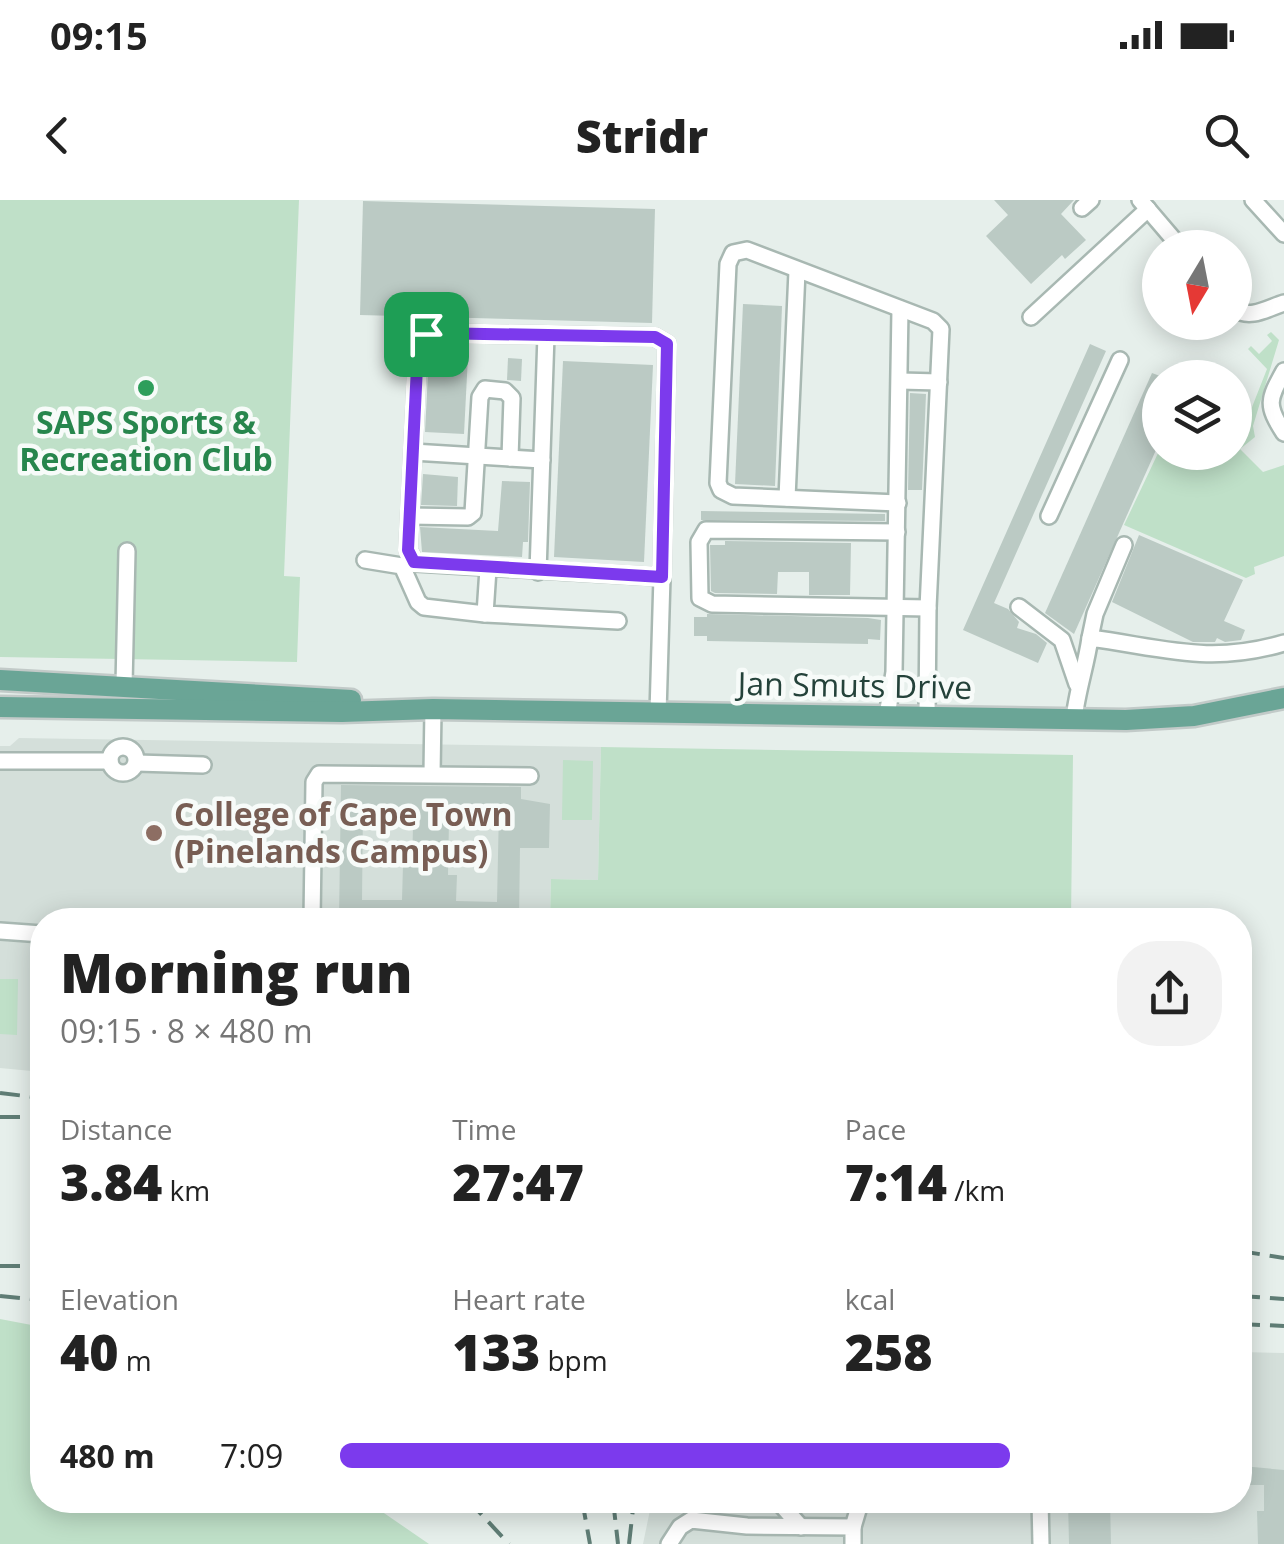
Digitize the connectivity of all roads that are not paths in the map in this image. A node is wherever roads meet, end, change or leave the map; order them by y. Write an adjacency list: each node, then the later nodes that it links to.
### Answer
1 (1253, 200): 4 (street)
2 (1144, 204): 3 (street); 9 (street)
3 (1166, 230)
4 (1284, 234)
5 (797, 270): 7 (street); 20 (street); 20 (street)
6 (1284, 302): 8 (street)
7 (900, 309): 13 (street); 14 (street)
8 (1252, 314)
9 (1031, 317)
10 (546, 335): 16 (street); 19 (street); 30 (street)
11 (1120, 360): 23 (street)
12 (1284, 371): 15 (street)
13 (900, 382): 14 (street); 21 (street)
14 (939, 382): 33 (street)
15 (1284, 434)
16 (413, 452): 17 (street); 22 (street)
17 (476, 456): 18 (street); 18 (street); 22 (street)
18 (510, 458): 19 (street)
19 (542, 460): 29 (street)
20 (788, 498): 21 (street)
21 (898, 502): 24 (street)
22 (410, 516): 28 (street)
23 (1049, 516)
24 (897, 532): 32 (street); 32 (street)
25 (1124, 545): 36 (street)
26 (128, 551): 40 (street)
27 (365, 560): 34 (street)
28 (488, 569): 29 (street); 34 (street)
29 (538, 572): 30 (street)
30 (662, 577): 44 (street)
31 (1019, 607): 39 (street)
32 (895, 608): 33 (street); 45 (street)
33 (928, 608): 46 (street)
34 (485, 614): 35 (street)
35 (618, 620)
36 (1090, 638): 37 (street); 39 (street)
37 (1284, 643)
38 (0, 680): 40 (main road, Jan Smuts Drive)
39 (1078, 684): 47 (street)
40 (124, 685): 43 (main road, Jan Smuts Drive)
41 (1284, 698): 47 (main road, Jan Smuts Drive)
42 (0, 706): 43 (main road, Jan Smuts Drive)
43 (428, 709): 44 (main road, Jan Smuts Drive); 50 (street)
44 (658, 713): 45 (main road, Jan Smuts Drive)
45 (887, 716): 46 (main road, Jan Smuts Drive)
46 (927, 717): 47 (main road, Jan Smuts Drive)
47 (1074, 719)
48 (0, 761): 49 (street)
49 (203, 765)
50 (432, 774): 51 (street); 52 (street)
51 (530, 776)
52 (312, 908)
53 (0, 932): 54 (street)
54 (30, 933)
55 (789, 1513): 58 (street)
56 (1041, 1513): 62 (street)
57 (747, 1526): 58 (street); 60 (street); 61 (street)
58 (801, 1526): 59 (street)
59 (853, 1536)
60 (669, 1544)
61 (747, 1544)
62 (1042, 1544)

